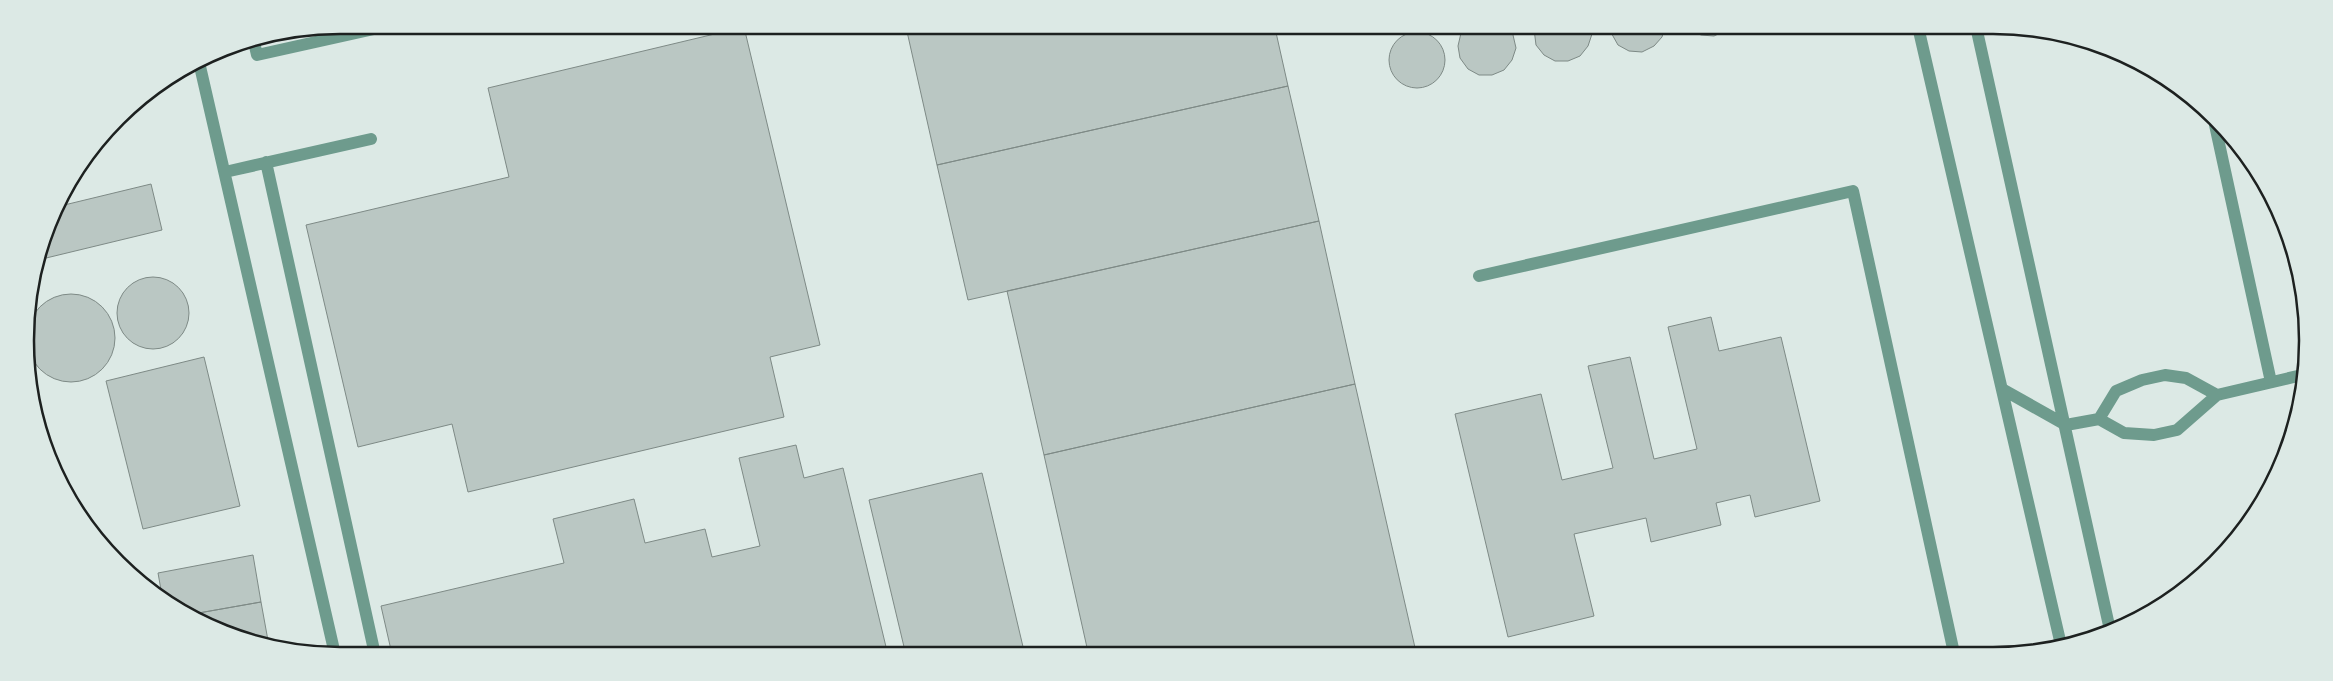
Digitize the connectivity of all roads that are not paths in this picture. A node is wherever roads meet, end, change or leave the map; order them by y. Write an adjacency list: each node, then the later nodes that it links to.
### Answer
1 (352, 34): 4 (street)
2 (1920, 34): 13 (street)
3 (1978, 34): 16 (street)
4 (255, 46)
5 (200, 68): 9 (street)
6 (2216, 131): 12 (street)
7 (371, 139): 8 (street)
8 (266, 162): 9 (street); 20 (street)
9 (224, 172): 19 (street)
10 (1479, 276): 21 (street)
11 (2297, 376): 12 (street)
12 (2271, 382): 14 (street)
13 (2002, 389): 16 (street); 18 (street)
14 (2217, 395): 15 (street); 15 (street)
15 (2099, 419): 16 (street)
16 (2066, 425): 17 (street)
17 (2109, 624)
18 (2060, 639)
19 (333, 647)
20 (373, 647)
21 (1953, 647)

